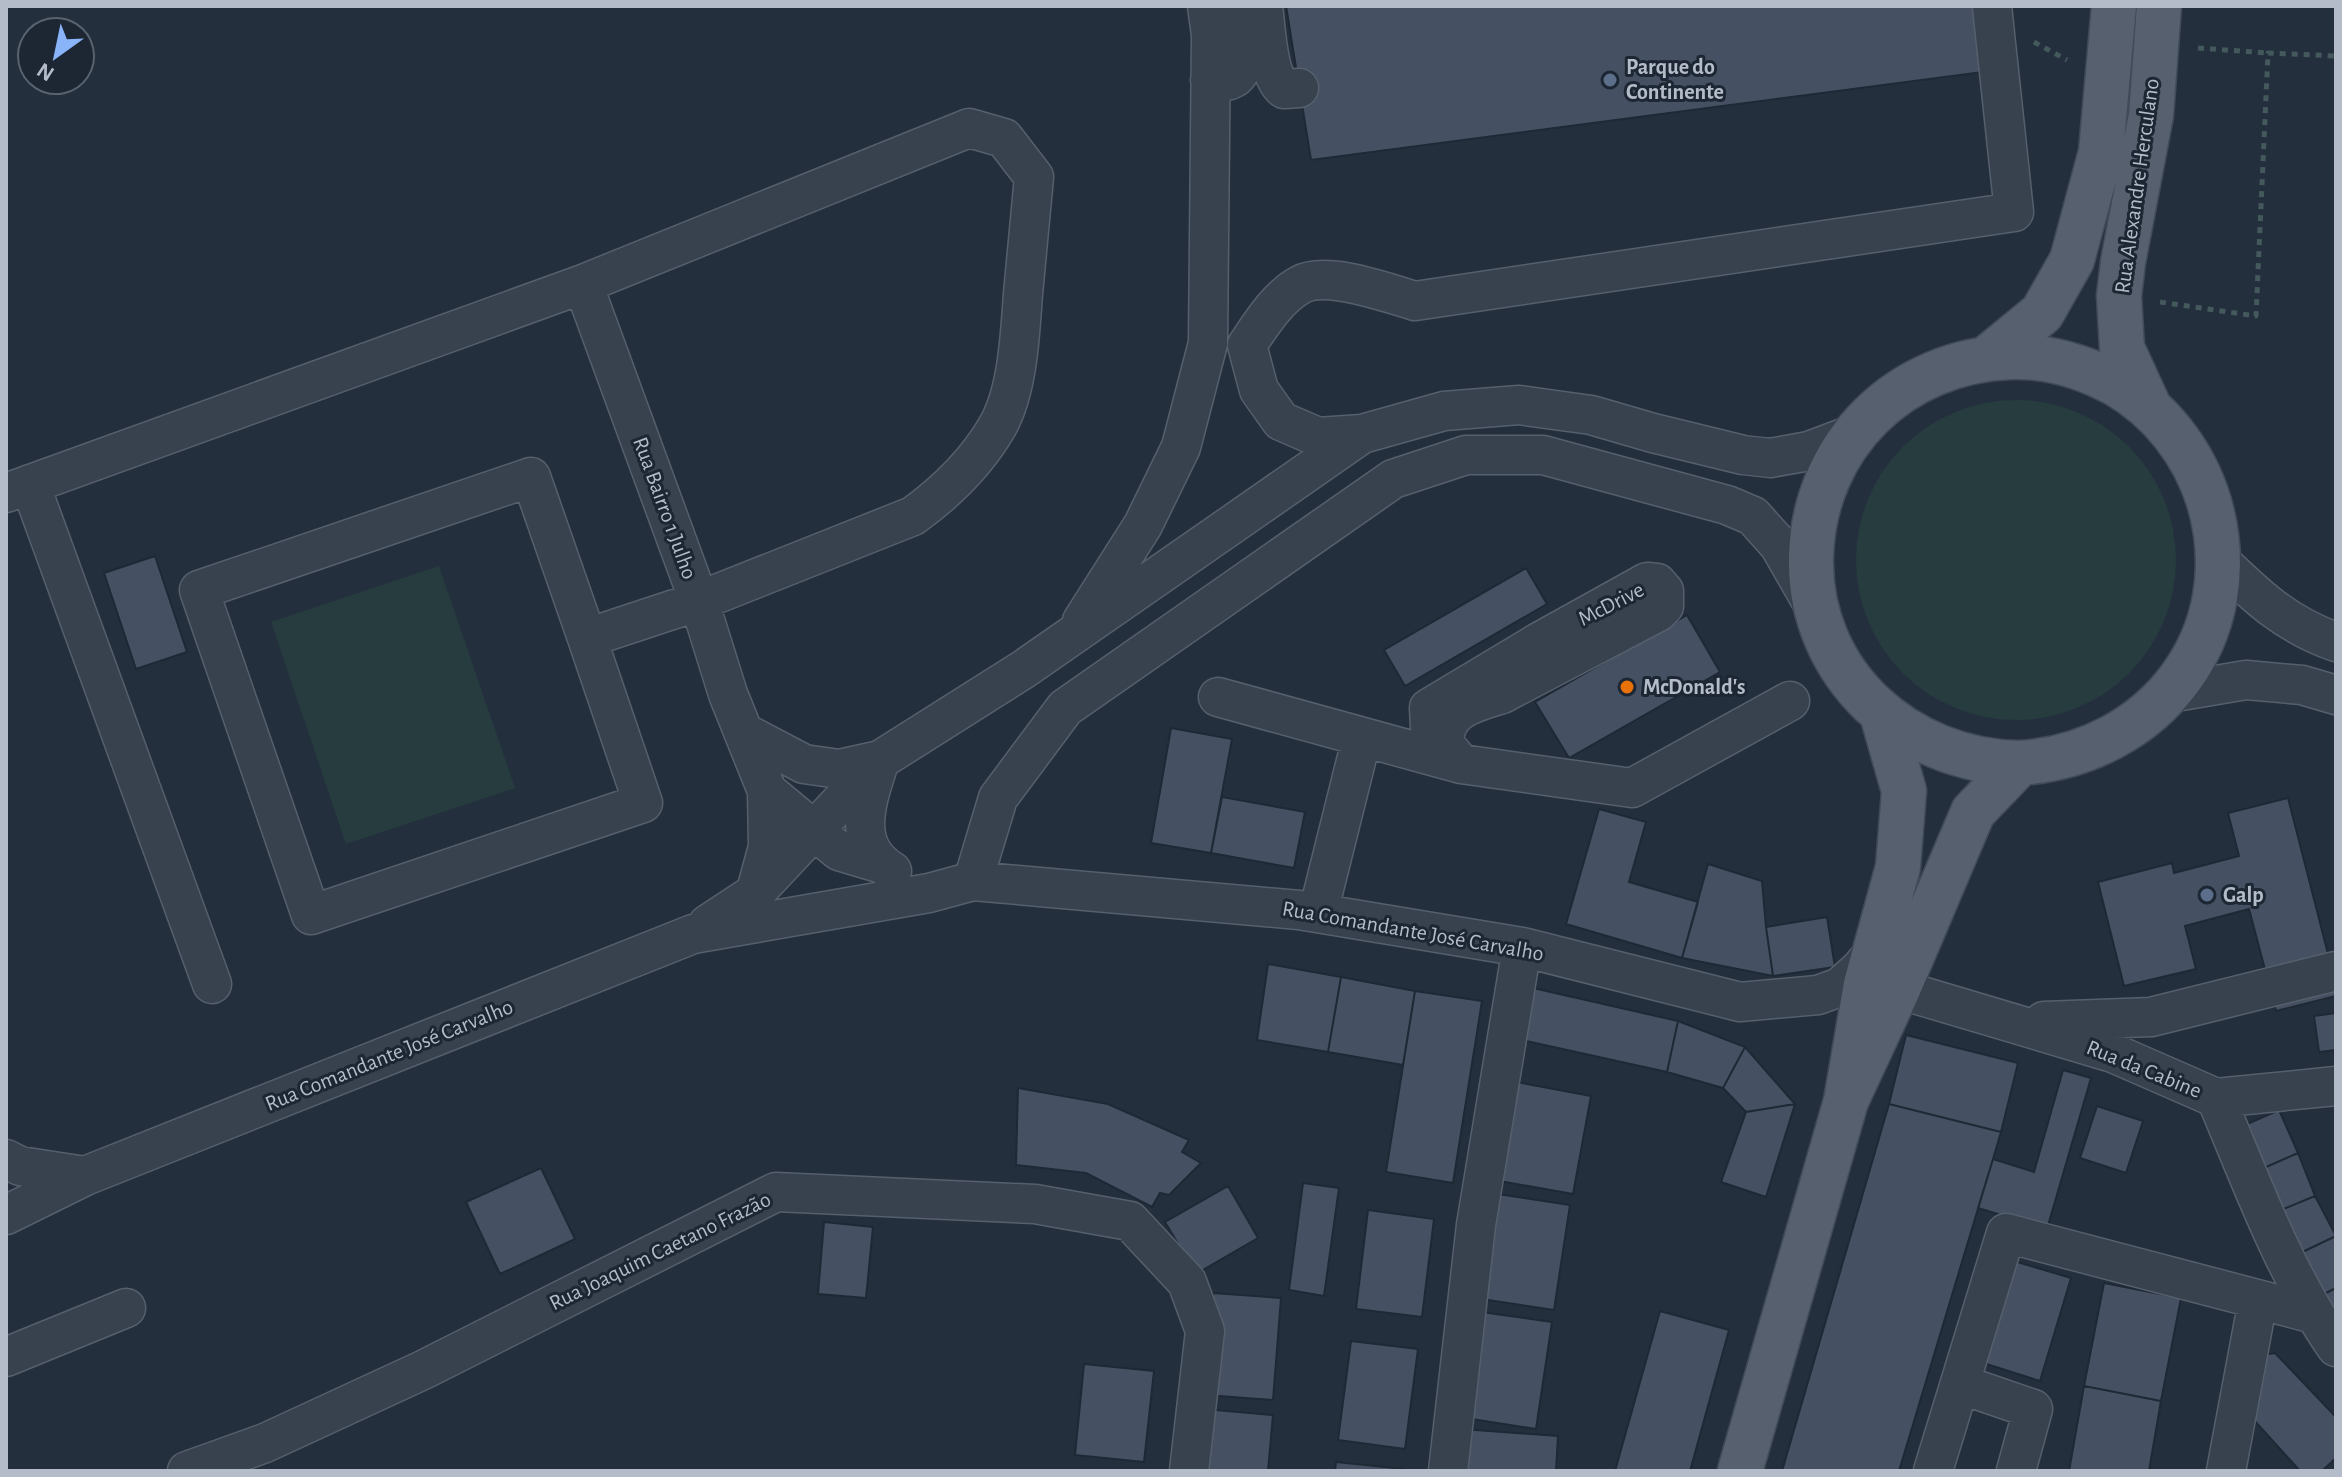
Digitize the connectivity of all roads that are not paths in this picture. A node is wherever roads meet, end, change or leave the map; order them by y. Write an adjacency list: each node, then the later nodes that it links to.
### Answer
1 (1207, 6): 7 (street)
2 (1236, 6): 7 (street)
3 (1263, 6): 8 (street)
4 (2114, 6): 11 (main road, Rua Alexandre Herculano)
5 (2159, 6): 13 (main road, Rua Alexandre Herculano)
6 (1993, 14): 12 (street)
7 (1210, 80): 10 (street)
8 (1299, 88)
9 (583, 284): 16 (street); 18 (street, Rua Bairro 1 Julho); 18 (street)
10 (1208, 343): 12 (street); 20 (street)
11 (1986, 359): 13 (main road); 15 (main road)
12 (1259, 390): 14 (street)
13 (2150, 409): 17 (main road)
14 (1362, 434): 15 (street); 20 (street)
15 (1854, 434): 19 (main road)
16 (18, 489): 44 (street)
17 (2218, 559): 22 (street); 23 (main road)
18 (699, 601): 21 (street); 28 (street, Rua Bairro 1 Julho)
19 (1819, 614): 27 (main road); 36 (street)
20 (1074, 635): 31 (street)
21 (587, 638): 21 (street)
22 (2336, 642)
23 (2169, 693): 24 (street); 32 (main road)
24 (2336, 695)
25 (1218, 697): 29 (street)
26 (1790, 701): 30 (street)
27 (1882, 714): 32 (main road); 42 (main road)
28 (743, 732): 31 (street); 33 (street, Rua Bairro 1 Julho)
29 (1362, 737): 30 (street); 39 (street)
30 (1453, 754): 30 (street, McDrive)
31 (880, 760): 34 (street, Rua Comandante José Carvalho); 35 (street)
32 (2020, 763): 45 (main road)
33 (767, 791): 34 (street); 37 (street)
34 (814, 830): 35 (street); 37 (street, Rua Comandante José Carvalho)
35 (879, 863): 38 (street)
36 (973, 881): 38 (street, Rua Comandante José Carvalho); 39 (street, Rua Comandante José Carvalho)
37 (755, 893): 40 (street, Rua Comandante José Carvalho)
38 (929, 893): 40 (street, Rua Comandante José Carvalho)
39 (1318, 913): 41 (street, Rua Comandante José Carvalho)
40 (693, 934): 51 (street, Rua Comandante José Carvalho)
41 (1522, 947): 42 (street, Rua Comandante José Carvalho); 61 (street)
42 (1876, 950): 49 (main road)
43 (2336, 971): 46 (street)
44 (212, 984)
45 (1898, 989): 46 (street, Rua da Cabine); 49 (main road)
46 (2012, 1023): 48 (street, Rua da Cabine)
47 (2336, 1086): 48 (street)
48 (2216, 1098): 55 (street, Rua da Cabine)
49 (1846, 1101): 62 (main road)
50 (6, 1159): 51 (street)
51 (85, 1176): 52 (street, Rua Comandante José Carvalho)
52 (6, 1215)
53 (2258, 1300): 55 (street); 58 (street); 65 (street)
54 (126, 1308): 57 (street)
55 (2314, 1314): 56 (street, Rua da Cabine)
56 (2336, 1347)
57 (6, 1357)
58 (1960, 1384): 63 (street); 64 (street)
59 (187, 1471): 60 (street, Rua Joaquim Caetano Frazão)
60 (1189, 1471)
61 (1448, 1471)
62 (1740, 1471)
63 (1933, 1471)
64 (2016, 1471)
65 (2226, 1471)

